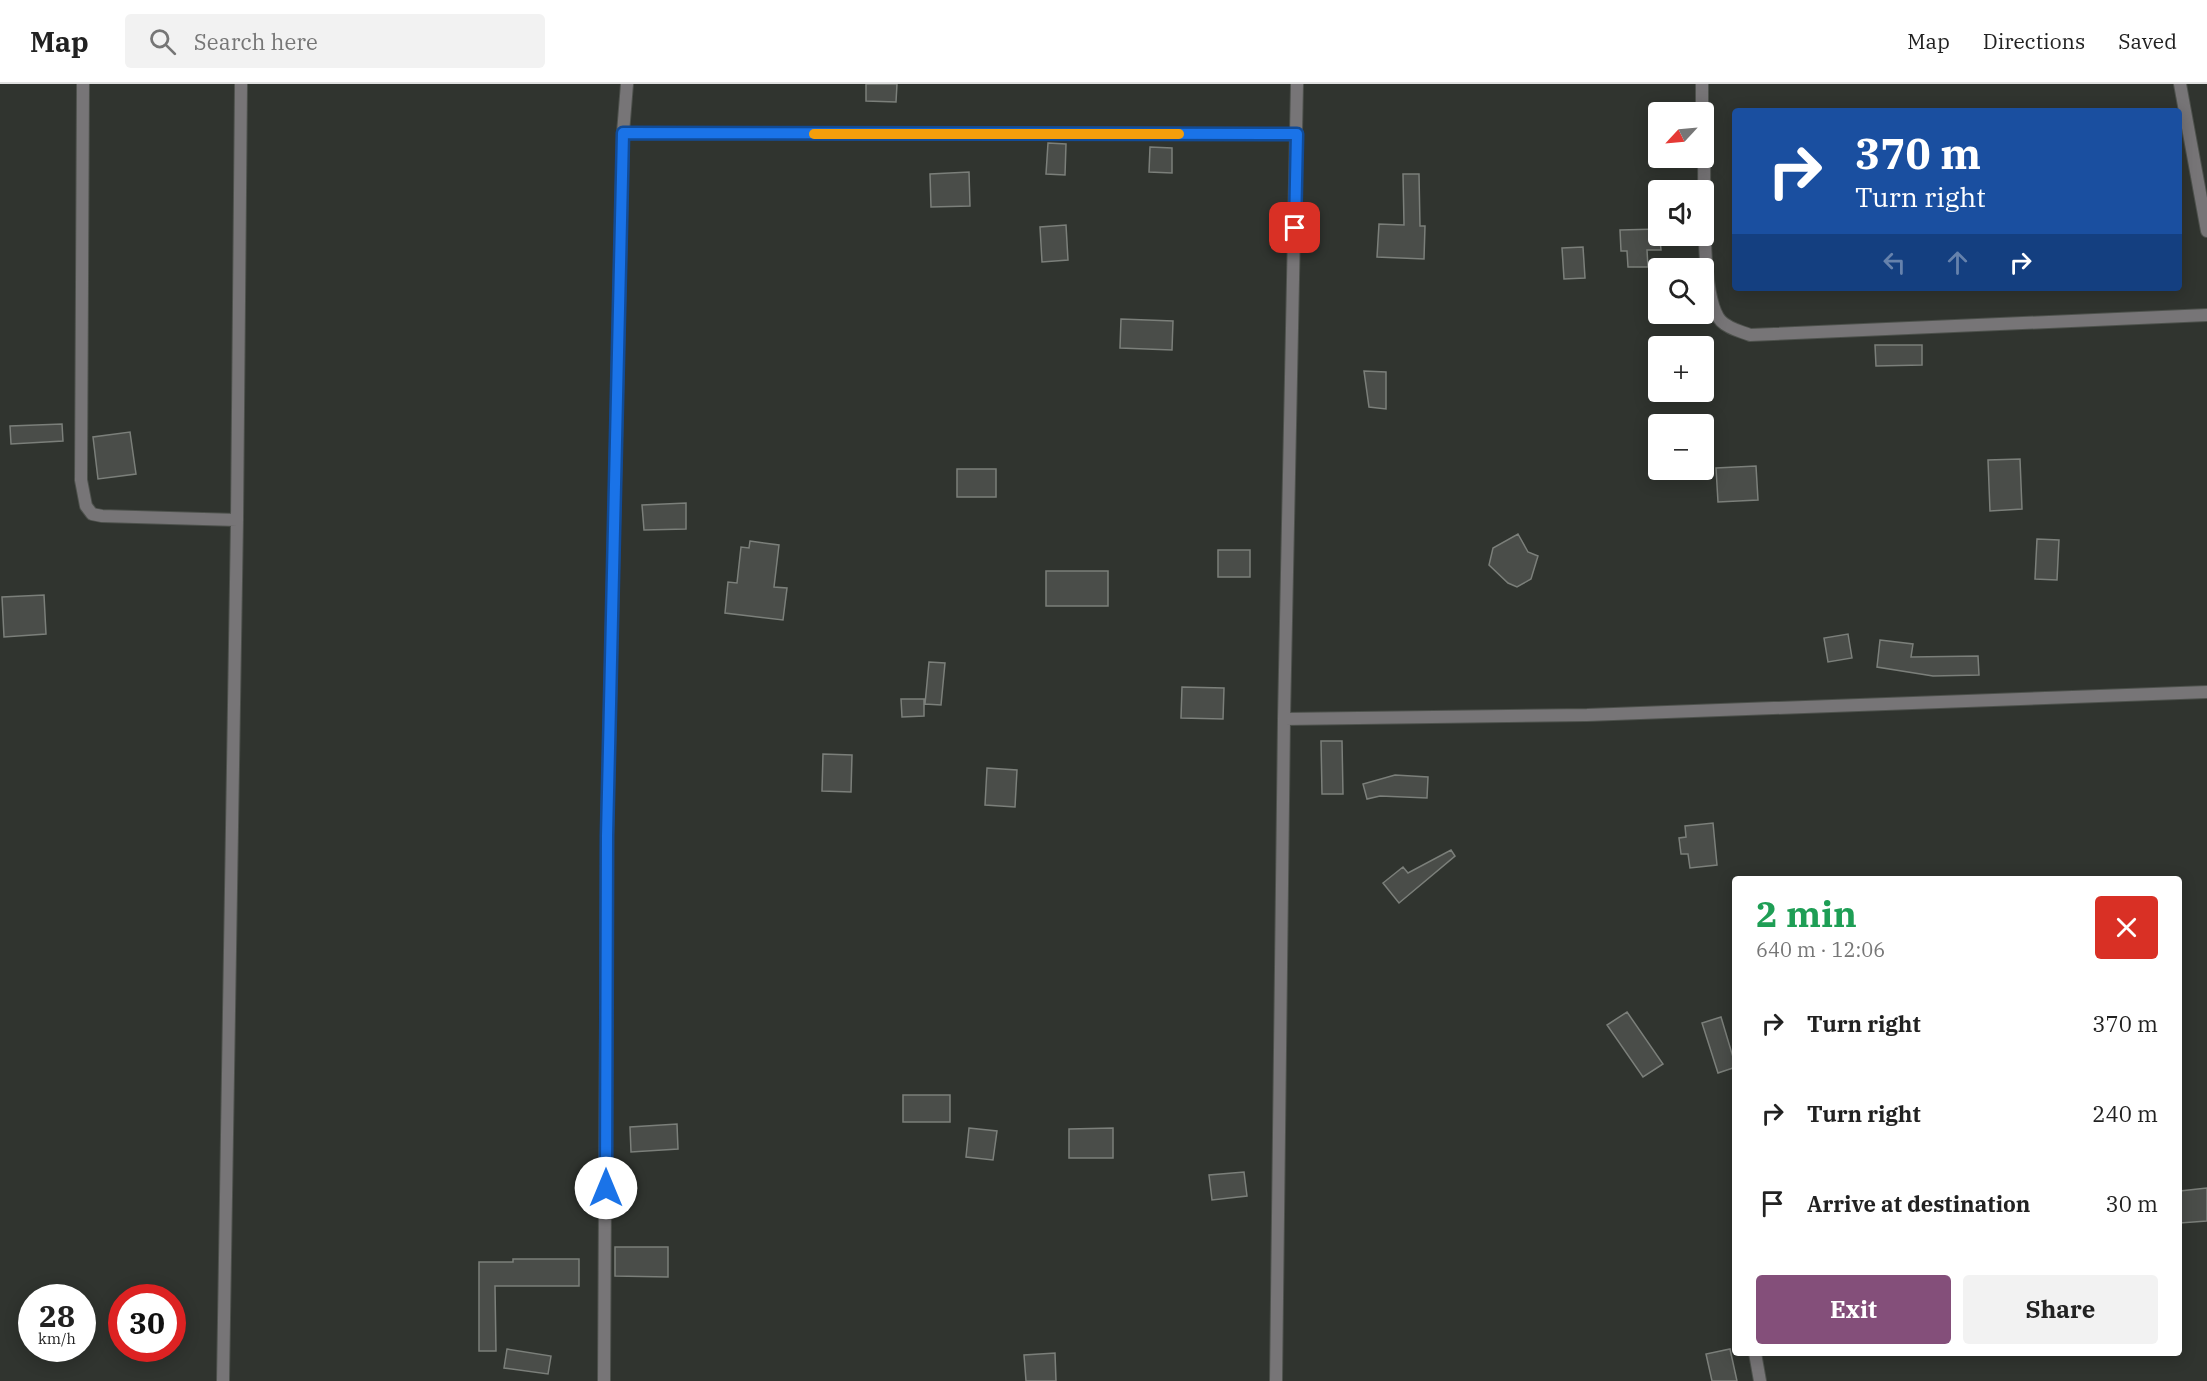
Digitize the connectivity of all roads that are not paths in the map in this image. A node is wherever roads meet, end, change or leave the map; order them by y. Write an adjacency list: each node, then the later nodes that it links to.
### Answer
1 (83, 84): 13 (street)
2 (241, 84): 13 (street)
3 (627, 84): 8 (street)
4 (1297, 84): 9 (street)
5 (1701, 84): 7 (street)
6 (2180, 84): 11 (street)
7 (1702, 102)
8 (623, 133): 9 (street); 18 (street)
9 (1297, 134): 15 (street)
10 (1704, 168): 12 (street)
11 (2207, 231)
12 (2207, 315)
13 (237, 520): 17 (street)
14 (2207, 692): 15 (street)
15 (1284, 719): 19 (street)
16 (1756, 1356): 20 (street)
17 (223, 1381)
18 (604, 1381)
19 (1276, 1381)
20 (1760, 1381)

